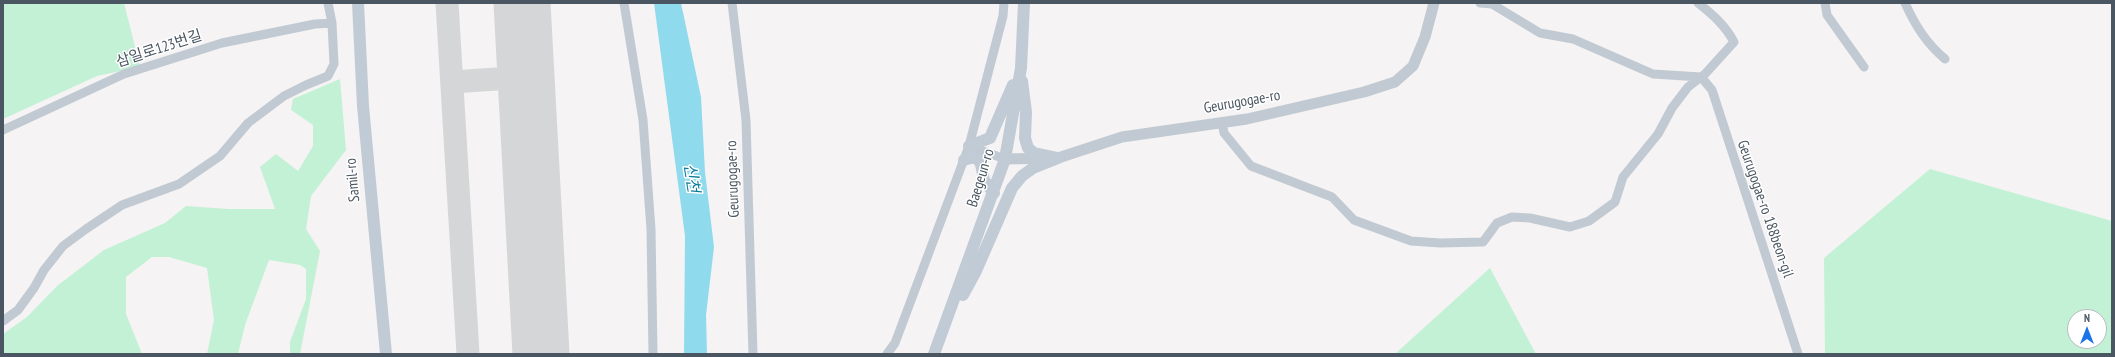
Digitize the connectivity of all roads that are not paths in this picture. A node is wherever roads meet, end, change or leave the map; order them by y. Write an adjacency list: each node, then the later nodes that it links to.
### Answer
1 (328, 3): 12 (street)
2 (358, 3): 26 (main road, Samil-ro)
3 (624, 3): 27 (street)
4 (732, 3): 28 (street, Geurugogae-ro)
5 (1004, 3): 19 (street)
6 (1024, 3): 15 (main road, Baegeun-ro)
7 (1436, 3): 17 (street, Geurugogae-ro)
8 (1480, 3): 16 (street)
9 (1698, 3): 16 (street)
10 (1825, 3): 14 (street)
11 (1905, 3): 13 (street)
12 (332, 23): 18 (street, 삼일로123번길); 24 (street)
13 (1945, 59)
14 (1864, 67)
15 (1021, 68): 19 (main road); 20 (main road); 21 (main road, Baegeun-ro)
16 (1701, 76): 17 (street); 31 (street, Geurugogae-ro 188beon-gil)
17 (1222, 122): 20 (street, Geurugogae-ro)
18 (3, 130)
19 (969, 146): 21 (street); 22 (street)
20 (1058, 158): 21 (street, Geurugogae-ro); 25 (main road)
21 (1005, 159): 23 (main road, Baegeun-ro)
22 (964, 160): 23 (main road); 29 (street)
23 (994, 193): 25 (main road, Baegeun-ro)
24 (3, 321)
25 (942, 335): 30 (main road, Baegeun-ro)
26 (386, 354)
27 (653, 354)
28 (753, 354)
29 (887, 354)
30 (934, 354)
31 (1798, 354)

